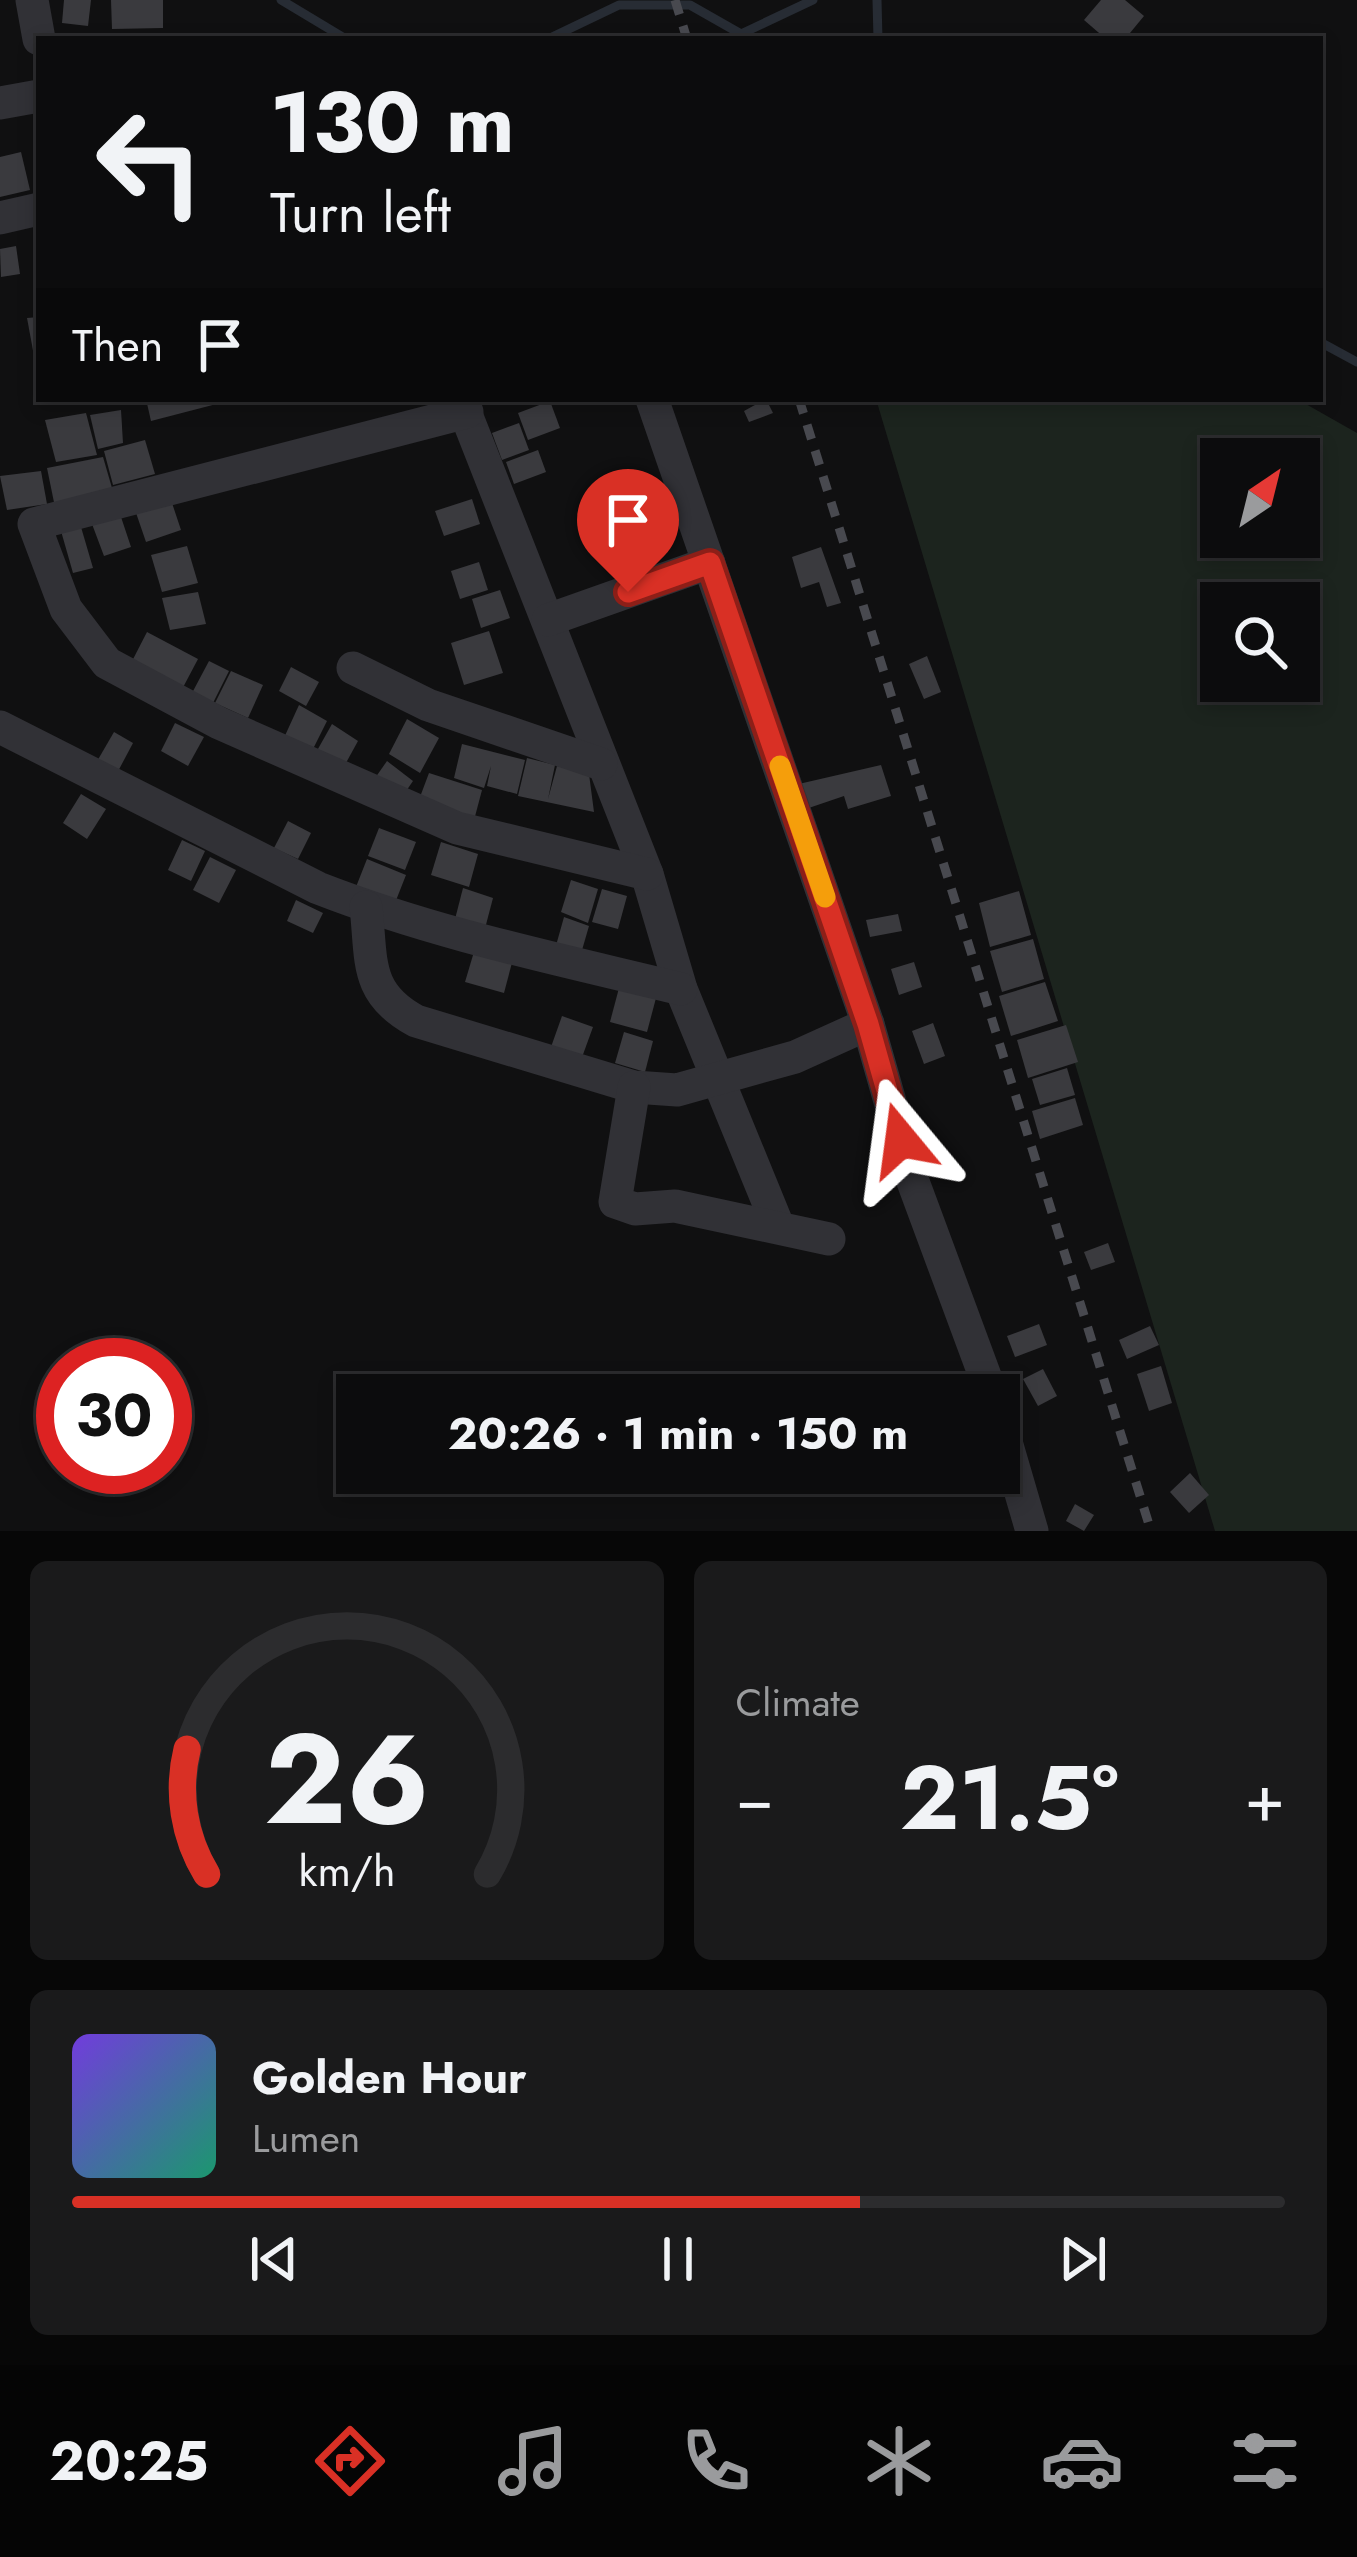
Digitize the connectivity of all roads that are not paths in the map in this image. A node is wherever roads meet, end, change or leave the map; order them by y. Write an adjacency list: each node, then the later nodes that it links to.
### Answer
1 (32, 0): 2 (street)
2 (38, 36)
3 (36, 97): 4 (street)
4 (0, 104)
5 (36, 210): 6 (street)
6 (0, 218)
7 (653, 402): 9 (street)
8 (464, 406): 10 (street); 14 (street)
9 (710, 563): 10 (street); 17 (street)
10 (548, 620): 13 (street)
11 (353, 668): 13 (street)
12 (0, 727): 15 (street)
13 (601, 764): 14 (street)
14 (646, 874): 16 (street)
15 (367, 907): 16 (street); 19 (street)
16 (680, 989): 18 (street)
17 (868, 1024): 18 (street); 22 (street)
18 (715, 1076): 19 (street); 20 (street)
19 (634, 1087): 20 (street)
20 (778, 1226): 21 (street)
21 (829, 1239)
22 (984, 1374)
23 (1020, 1490): 24 (street)
24 (1032, 1531)

